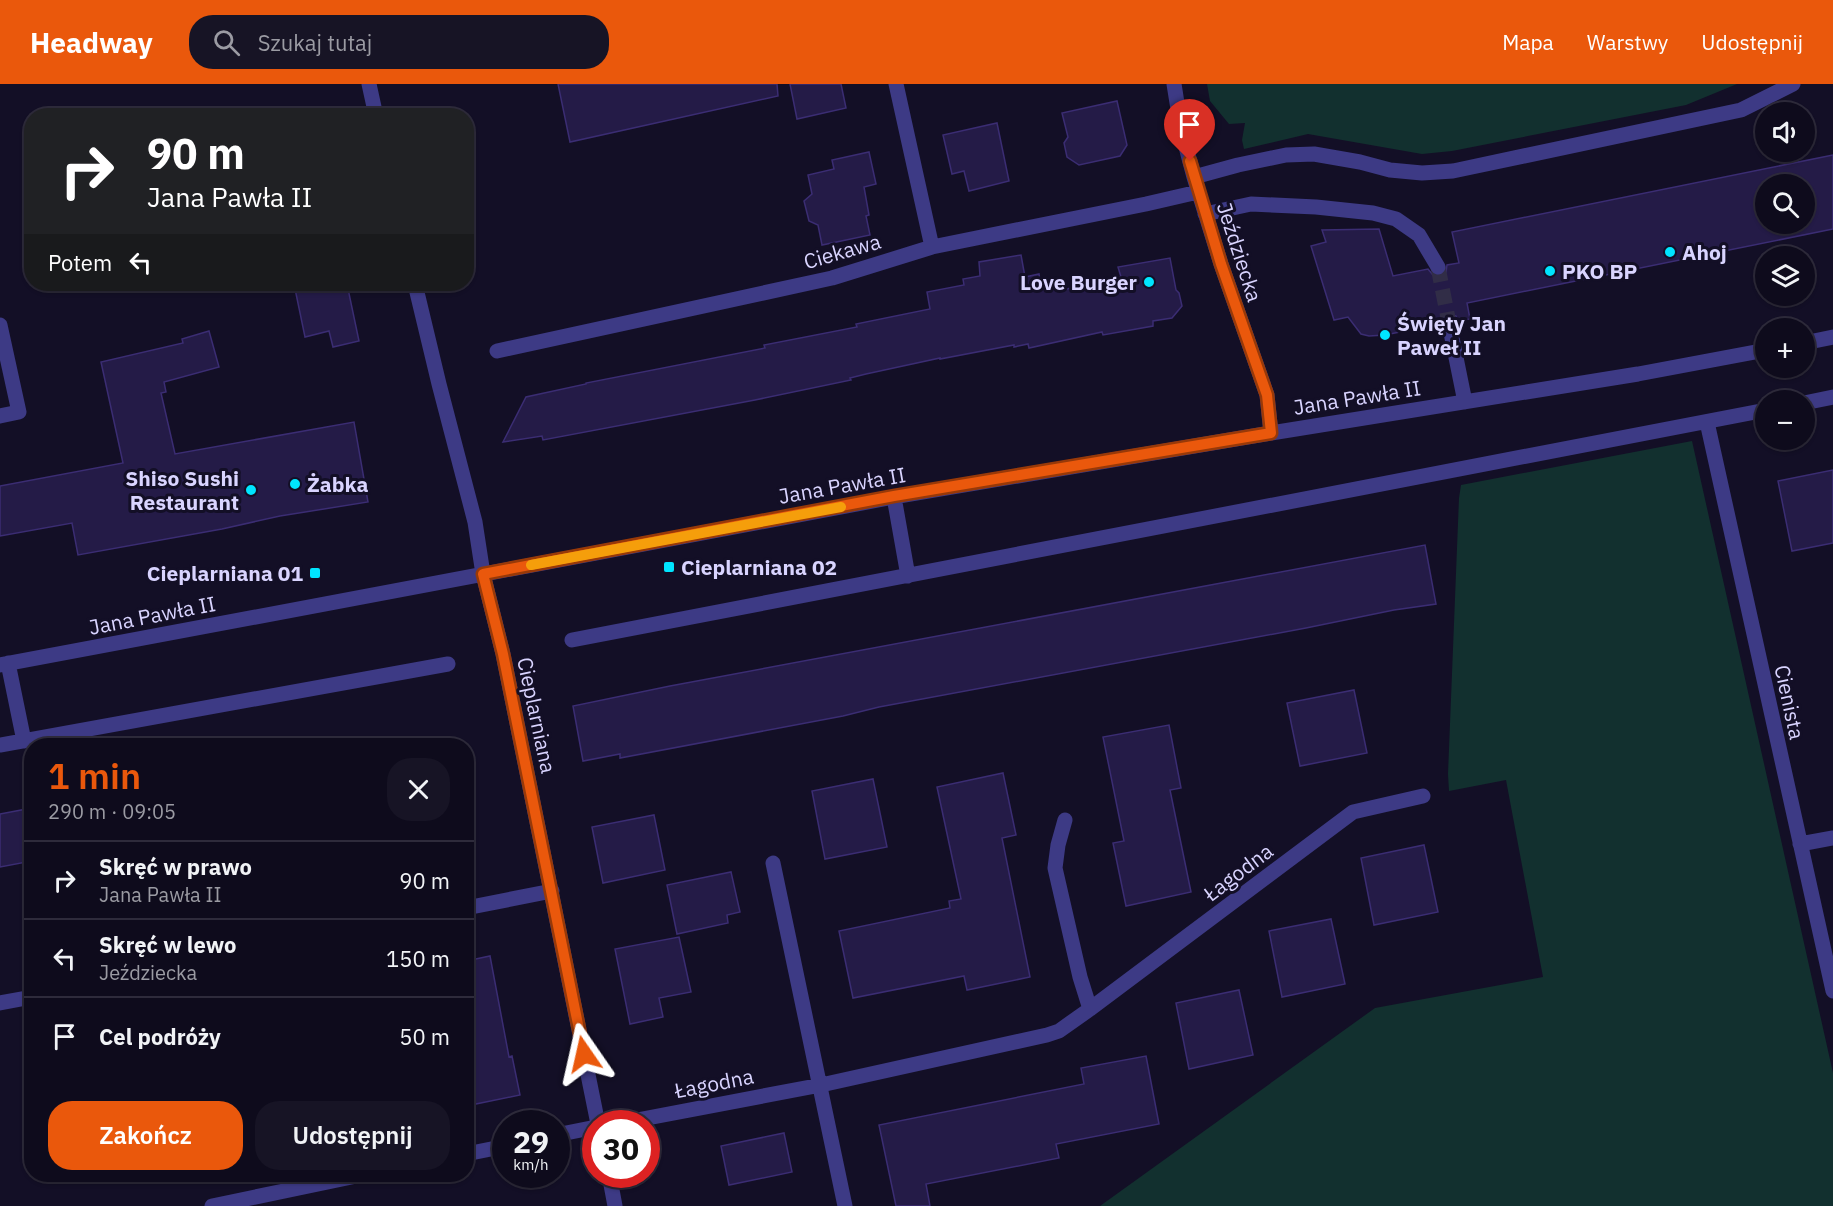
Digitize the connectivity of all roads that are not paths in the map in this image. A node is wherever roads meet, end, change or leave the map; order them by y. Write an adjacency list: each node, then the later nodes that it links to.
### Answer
1 (369, 84): 5 (street)
2 (896, 84): 8 (street)
3 (1174, 84): 6 (street, Jeździecka)
4 (1793, 84): 6 (street, Ciekawa)
5 (374, 108)
6 (1196, 184): 7 (street, Jeździecka); 8 (street, Ciekawa)
7 (1205, 214): 9 (street); 23 (street, Jeździecka)
8 (932, 247): 15 (street, Ciekawa)
9 (1438, 267)
10 (417, 291): 25 (street, Cieplarniana)
11 (1449, 322): 19 (street)
12 (0, 325): 21 (street)
13 (1833, 337): 14 (street)
14 (1815, 340)
15 (496, 351)
16 (1755, 352): 19 (street, Jana Pawła II)
17 (1833, 397): 18 (street)
18 (1815, 401)
19 (1465, 402): 23 (street, Jana Pawła II)
20 (1755, 413): 22 (street)
21 (0, 416)
22 (1707, 422): 26 (street); 36 (street, Cienista)
23 (1271, 433): 24 (street, Jana Pawła II)
24 (894, 496): 25 (street, Jana Pawła II); 26 (street)
25 (483, 574): 28 (street, Jana Pawła II); 38 (street, Cieplarniana)
26 (908, 576): 27 (street)
27 (572, 640)
28 (4, 664): 31 (street)
29 (448, 664): 30 (street)
30 (41, 738)
31 (24, 741): 32 (street)
32 (0, 745)
33 (1424, 796): 43 (street, Łagodna)
34 (1065, 820): 43 (street)
35 (1833, 838): 36 (street)
36 (1800, 844): 40 (street, Cienista)
37 (773, 862): 44 (street)
38 (552, 891): 39 (street); 45 (street, Cieplarniana)
39 (474, 906)
40 (1833, 991)
41 (24, 998): 42 (street)
42 (0, 1003)
43 (1090, 1009): 44 (street, Łagodna)
44 (821, 1084): 46 (street, Łagodna); 53 (street)
45 (595, 1110)
46 (660, 1115)
47 (492, 1149): 48 (street)
48 (474, 1152)
49 (328, 1182): 51 (street)
50 (612, 1188): 52 (street)
51 (212, 1206)
52 (615, 1206)
53 (845, 1206)

